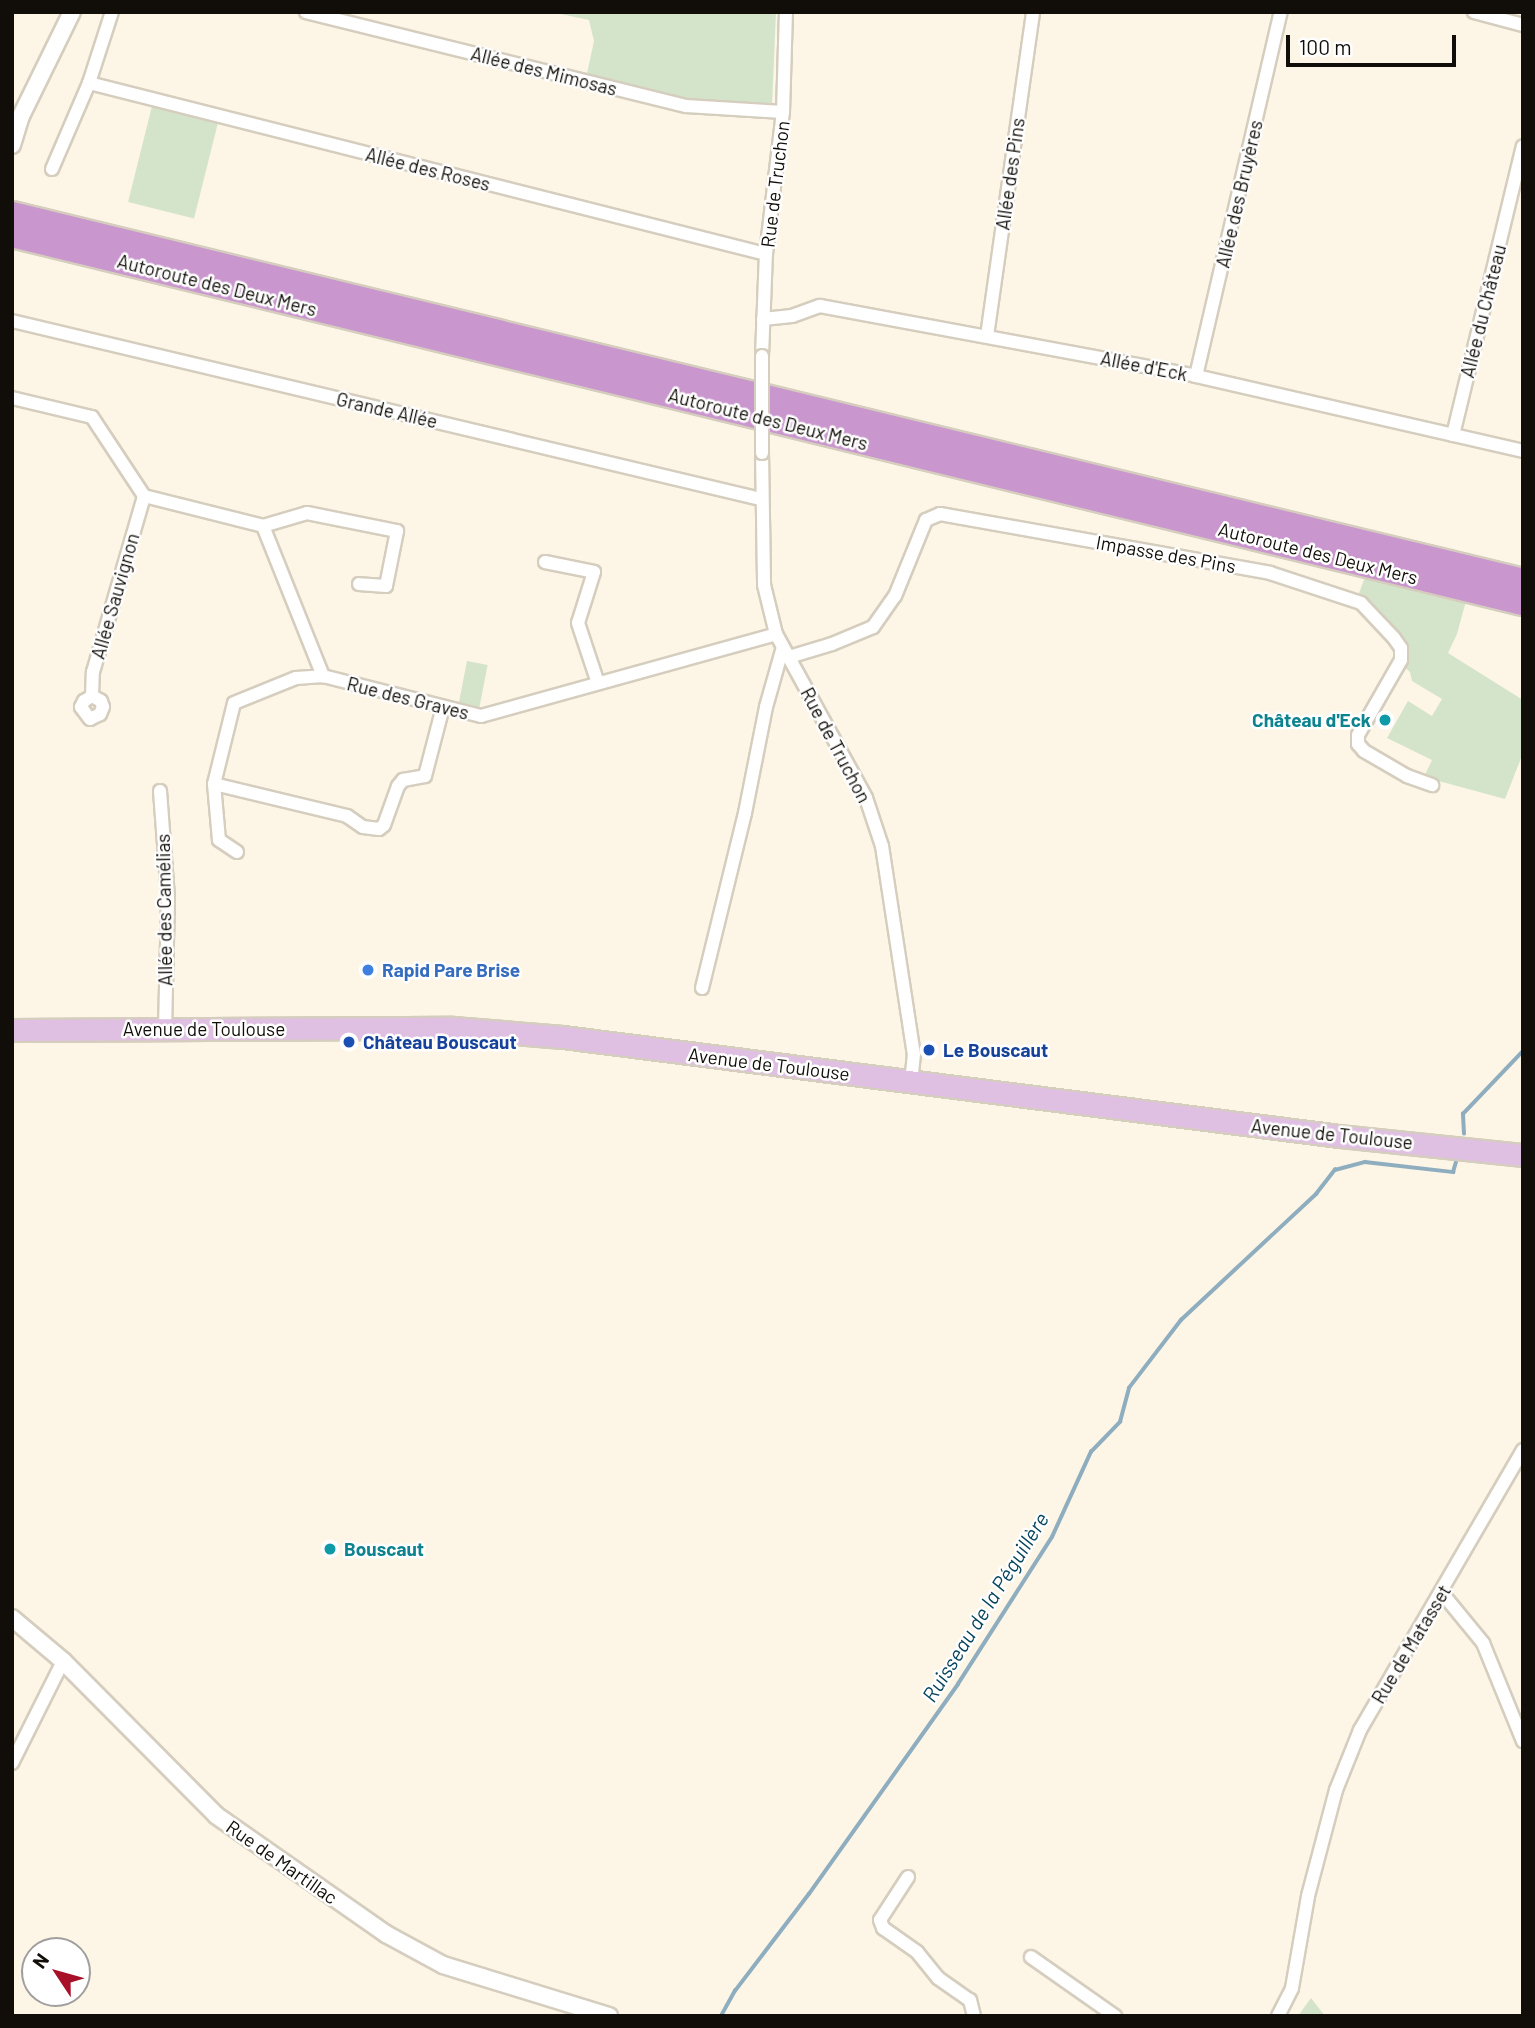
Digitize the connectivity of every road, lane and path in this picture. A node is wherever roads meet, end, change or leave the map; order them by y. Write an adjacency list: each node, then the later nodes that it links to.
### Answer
1 (72, 12): 11 (street)
2 (112, 12): 9 (street)
3 (306, 12): 10 (street, Allée des Mimosas)
4 (786, 12): 10 (street, Rue de Truchon)
5 (1033, 12): 19 (street, Allée des Pins)
6 (1281, 12): 20 (street, Allée des Bruyères)
7 (1474, 12): 8 (street)
8 (1523, 24)
9 (89, 83): 13 (street); 16 (street, Allée des Roses)
10 (783, 112): 16 (street, Rue de Truchon)
11 (12, 145)
12 (1523, 146): 22 (street, Allée du Château)
13 (52, 169)
14 (12, 214): 28 (highway, Autoroute des Deux Mers)
15 (12, 235): 30 (highway, Autoroute des Deux Mers)
16 (766, 254): 17 (street, Rue de Truchon)
17 (763, 319): 19 (street, Allée d'Eck); 25 (street, Rue de Truchon, bridge)
18 (12, 321): 25 (street, Grande Allée)
19 (987, 336): 20 (street, Allée d'Eck)
20 (1196, 376): 22 (street, Allée d'Eck)
21 (12, 398): 24 (street)
22 (1453, 435): 23 (street, Allée d'Eck)
23 (1523, 451)
24 (144, 496): 26 (street); 35 (street, Allée Sauvignon)
25 (761, 499): 31 (street, Rue de Truchon)
26 (263, 526): 29 (street); 33 (street, Rue des Graves)
27 (545, 562): 34 (street)
28 (1523, 581)
29 (359, 584)
30 (1523, 603)
31 (776, 634): 32 (street, Rue de Truchon); 34 (street, Rue des Graves)
32 (786, 652): 38 (street, Impasse des Pins); 41 (street); 44 (street, Rue de Truchon)
33 (323, 676): 36 (street, Rue des Graves); 37 (street)
34 (598, 684): 36 (street, Rue des Graves)
35 (92, 696)
36 (443, 707): 37 (street)
37 (214, 784): 40 (street)
38 (1432, 785)
39 (160, 791): 42 (street, Allée des Camélias)
40 (237, 852)
41 (702, 988)
42 (165, 1028): 43 (main road, Avenue de Toulouse); 44 (main road, Avenue de Toulouse)
43 (12, 1030)
44 (911, 1082): 45 (main road, Avenue de Toulouse)
45 (1523, 1155)
46 (1523, 1450): 47 (street, Rue de Matasset)
47 (1442, 1593): 50 (street); 57 (street, Rue de Matasset)
48 (12, 1618): 49 (street, Rue de Martillac)
49 (63, 1661): 51 (street); 54 (street, Rue de Martillac)
50 (1523, 1741)
51 (12, 1763)
52 (908, 1877): 55 (street)
53 (1031, 1957): 56 (street)
54 (609, 2016)
55 (974, 2016)
56 (1115, 2016)
57 (1278, 2016)

